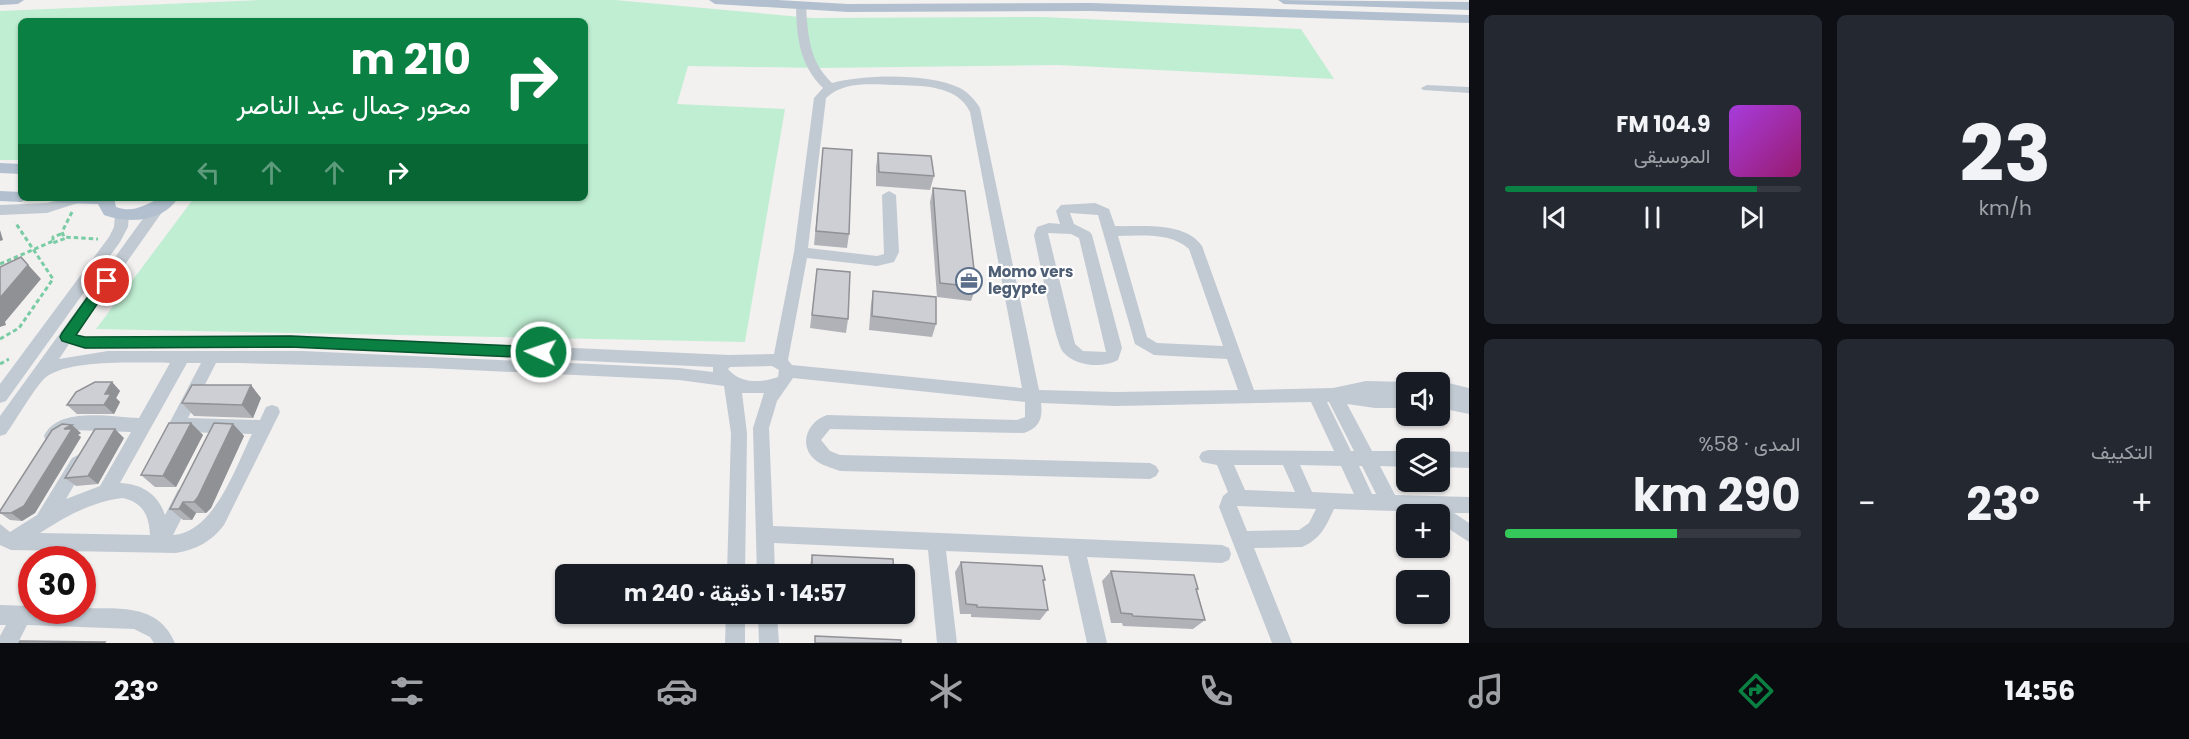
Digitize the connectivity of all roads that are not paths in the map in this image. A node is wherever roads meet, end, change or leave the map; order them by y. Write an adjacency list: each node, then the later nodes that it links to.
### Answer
1 (18, 0): 4 (main road)
2 (715, 0): 5 (main road)
3 (1284, 0): 7 (main road)
4 (0, 1)
5 (799, 3): 6 (main road); 9 (street)
6 (844, 4): 8 (main road)
7 (1469, 6)
8 (1469, 19)
9 (830, 88): 23 (street); 38 (street)
10 (1426, 88): 11 (street)
11 (1469, 90)
12 (0, 168): 13 (main road)
13 (18, 169)
14 (889, 195): 23 (street)
15 (18, 198): 19 (main road)
16 (69, 201): 19 (street)
17 (106, 201): 20 (main road)
18 (165, 202): 20 (main road); 24 (street)
19 (2, 206)
20 (122, 215): 37 (street)
21 (1068, 228): 21 (street); 22 (street)
22 (1110, 231): 25 (street); 25 (street)
23 (801, 252): 30 (street)
24 (66, 337): 28 (street); 29 (street)
25 (1232, 353): 39 (street)
26 (212, 356): 27 (street); 31 (street); 44 (street)
27 (182, 357): 29 (street); 45 (street)
28 (729, 361): 30 (street); 31 (street)
29 (42, 372): 47 (street)
30 (783, 372): 31 (street); 38 (street); 73 (street)
31 (731, 381): 80 (street)
32 (1396, 388): 35 (street)
33 (1450, 390): 36 (street)
34 (1316, 395): 35 (street); 39 (street); 52 (street)
35 (1334, 395): 40 (street); 53 (street)
36 (1469, 395)
37 (0, 396)
38 (1032, 396): 39 (street); 57 (street)
39 (1248, 396)
40 (1396, 400)
41 (1450, 403): 42 (street)
42 (1469, 406)
43 (101, 424): 45 (street); 49 (street); 71 (street)
44 (176, 425): 46 (street); 50 (street)
45 (143, 426): 60 (street)
46 (219, 426): 48 (street); 77 (street)
47 (0, 429)
48 (208, 447)
49 (42, 451)
50 (160, 455)
51 (1288, 458): 52 (street); 62 (street); 63 (street)
52 (1346, 458): 53 (street); 65 (street)
53 (1367, 459): 54 (street); 66 (street)
54 (1396, 459)
55 (1450, 460): 56 (street)
56 (1468, 462)
57 (1150, 471)
58 (150, 475): 61 (street)
59 (192, 479): 77 (street)
60 (106, 492): 61 (street); 71 (street)
61 (140, 495): 77 (street)
62 (1239, 497): 63 (street); 75 (street)
63 (1308, 500): 64 (street)
64 (1329, 500): 65 (street); 75 (street)
65 (1367, 502): 66 (street)
66 (1390, 503): 67 (street)
67 (1426, 504)
68 (1450, 505): 69 (street)
69 (1469, 505)
70 (1450, 520): 72 (street)
71 (43, 522): 74 (street)
72 (1469, 532)
73 (764, 534): 76 (street); 81 (street)
74 (6, 537): 77 (street)
75 (1241, 540): 94 (street)
76 (936, 541): 78 (street); 92 (street)
77 (160, 543)
78 (1075, 546): 79 (street); 93 (street)
79 (1222, 554)
80 (736, 564)
81 (766, 564)
82 (0, 615): 83 (street)
83 (18, 616)
84 (96, 618): 89 (street)
85 (18, 623): 88 (street)
86 (736, 624): 90 (street)
87 (768, 624): 91 (street)
88 (7, 643)
89 (165, 643)
90 (735, 643)
91 (769, 643)
92 (947, 643)
93 (1097, 643)
94 (1282, 643)

